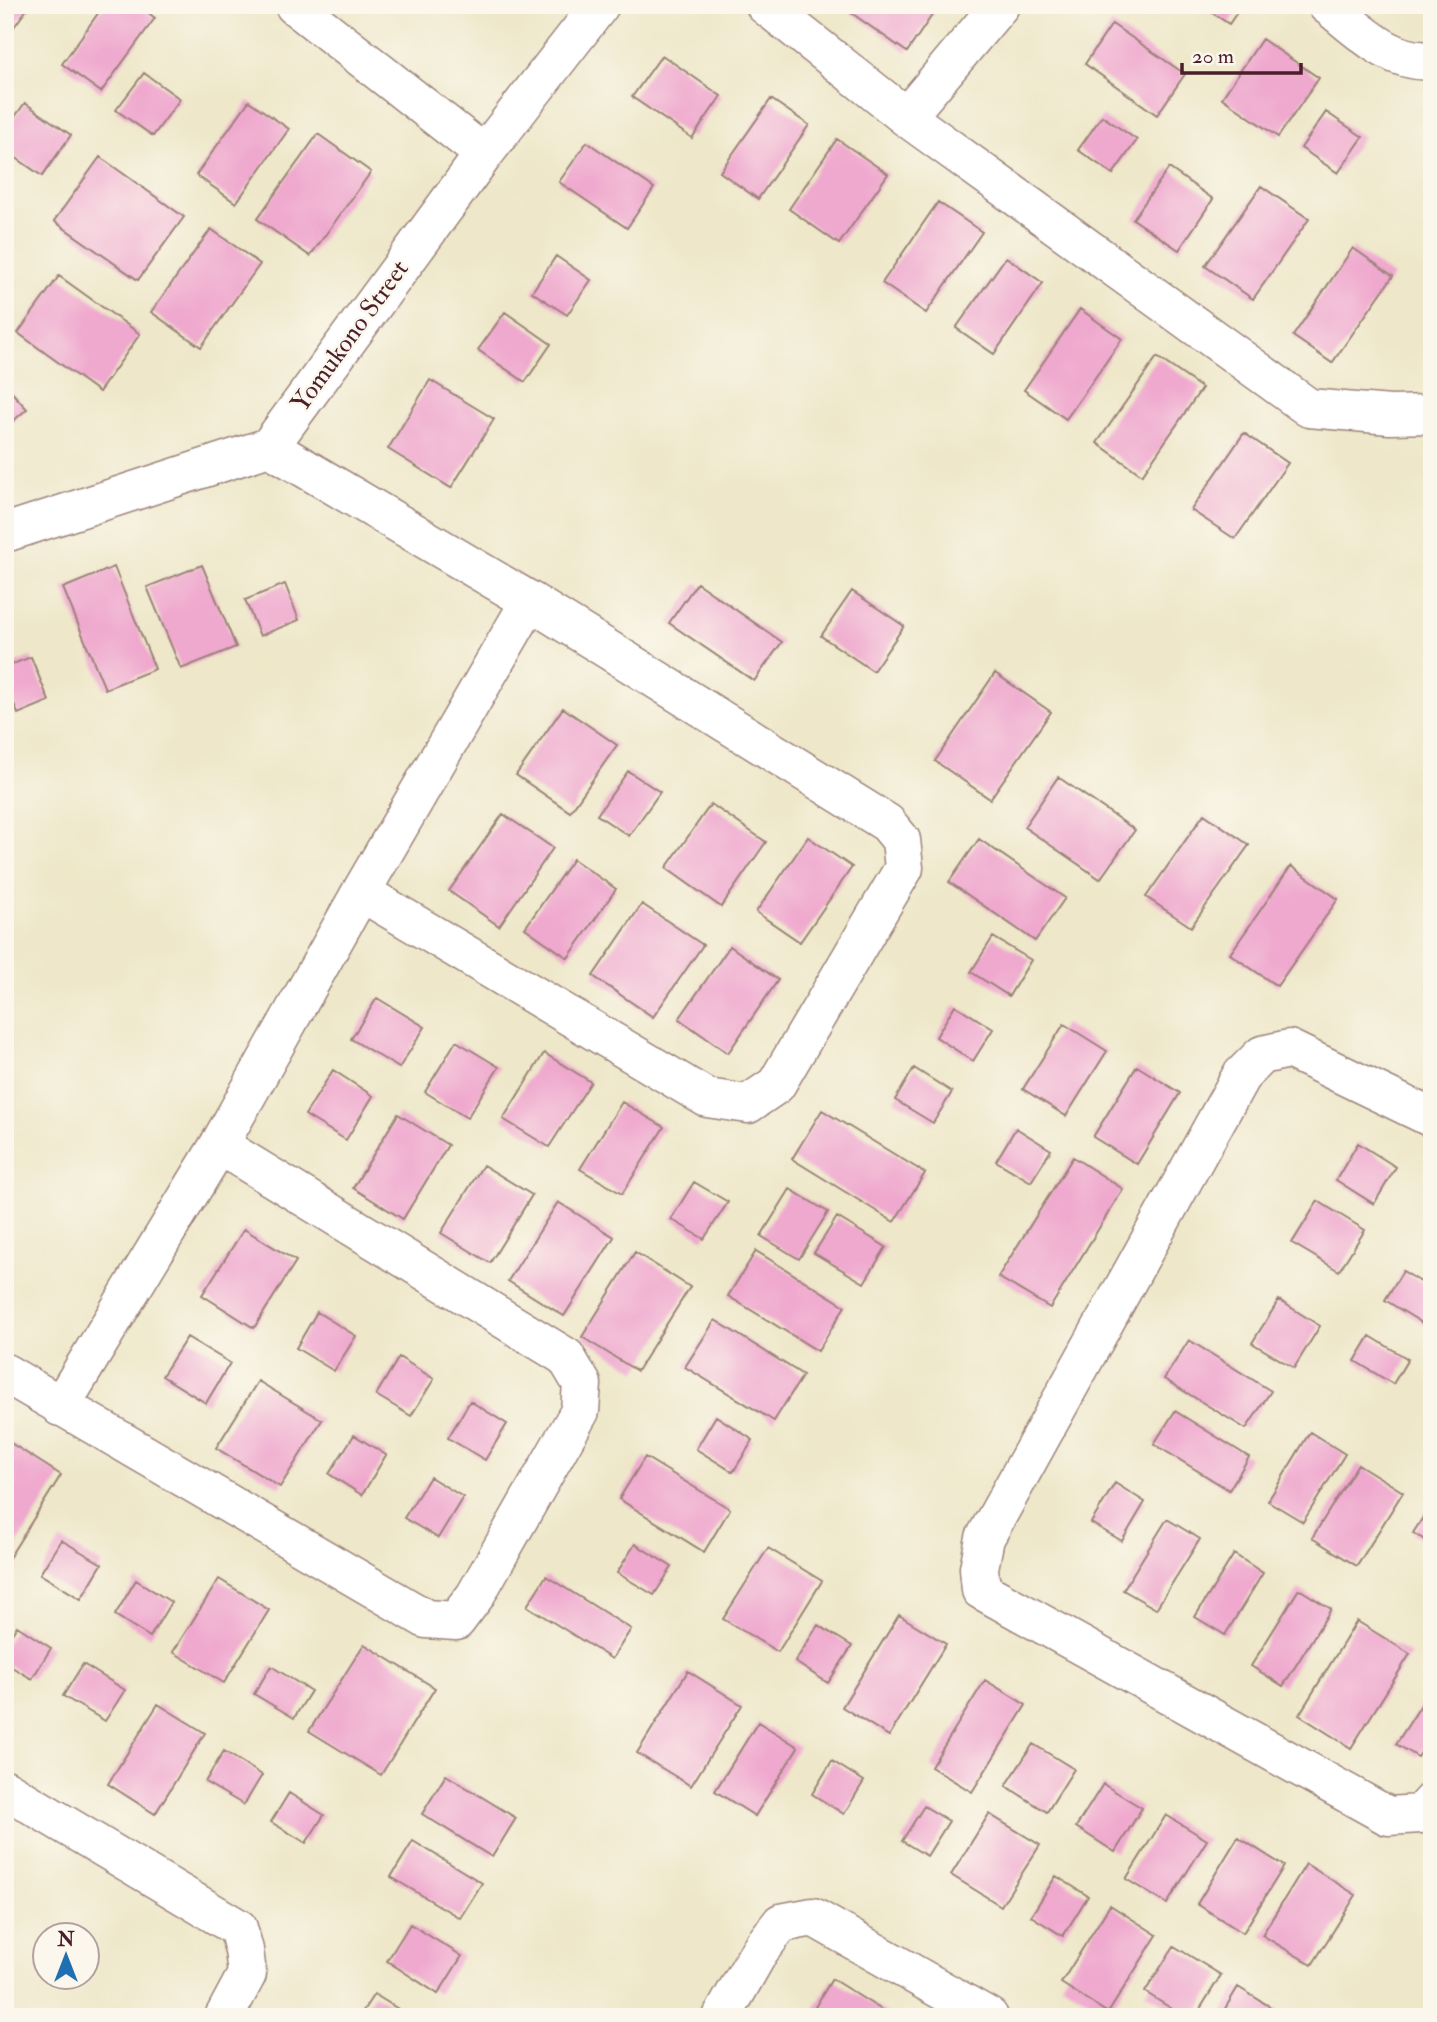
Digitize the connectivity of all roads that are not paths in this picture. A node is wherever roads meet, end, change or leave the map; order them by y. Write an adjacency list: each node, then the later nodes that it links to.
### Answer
1 (294, 5): 8 (street)
2 (600, 5): 8 (street, Yomukono Street)
3 (765, 5): 7 (street)
4 (1000, 5): 7 (street)
5 (1327, 5): 6 (street)
6 (1432, 60)
7 (906, 117): 9 (street)
8 (484, 154): 10 (street, Yomukono Street)
9 (1432, 414)
10 (269, 447): 11 (street); 12 (street)
11 (5, 533)
12 (530, 601): 13 (street); 13 (street)
13 (361, 892): 15 (street)
14 (1432, 1118): 19 (street)
15 (219, 1145): 17 (street); 17 (street)
16 (5, 1373): 17 (street)
17 (60, 1406)
18 (5, 1789): 20 (street)
19 (1432, 1801)
20 (224, 2017)
21 (722, 2017): 22 (street)
22 (989, 2017)

